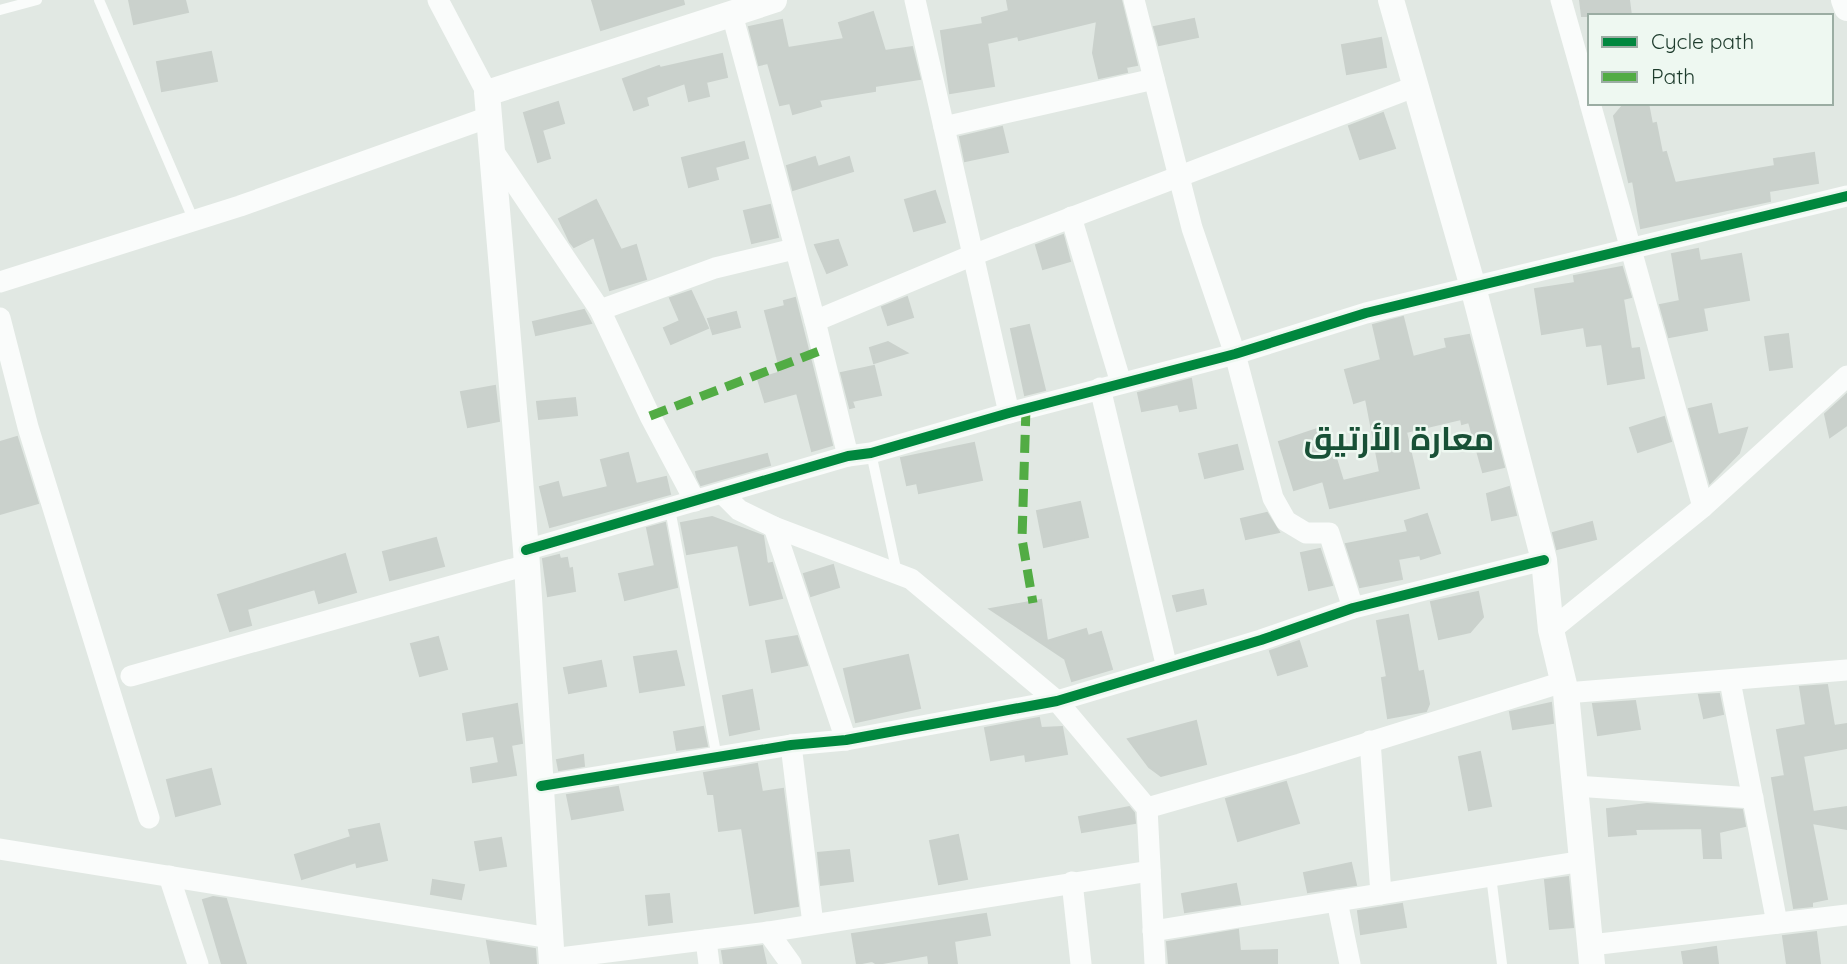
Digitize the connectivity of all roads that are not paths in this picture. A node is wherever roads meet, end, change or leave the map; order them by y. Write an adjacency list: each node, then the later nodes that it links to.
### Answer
1 (37, 0): 11 (lane)
2 (99, 0): 23 (lane)
3 (438, 0): 16 (street)
4 (775, 0): 12 (street)
5 (915, 0): 18 (street)
6 (1134, 0): 13 (street)
7 (1391, 0): 14 (street)
8 (1561, 0): 15 (street)
9 (1844, 0): 10 (street)
10 (1847, 8)
11 (0, 10)
12 (732, 14): 16 (street); 24 (street)
13 (1154, 79): 18 (street); 20 (street)
14 (1413, 87): 20 (street); 28 (street)
15 (1588, 96)
16 (488, 105): 19 (street); 23 (street)
17 (1591, 105): 25 (street)
18 (944, 127): 26 (street)
19 (492, 149): 29 (street); 44 (street)
20 (1178, 176): 22 (street); 32 (street)
21 (1847, 196): 25 (street)
22 (1071, 217): 26 (street); 34 (street)
23 (194, 221): 27 (street)
24 (794, 249): 29 (street); 31 (street)
25 (1632, 250): 28 (street); 41 (street)
26 (973, 255): 31 (street); 36 (street)
27 (0, 282)
28 (1473, 287): 32 (street); 45 (street)
29 (600, 310): 40 (street)
30 (0, 318): 63 (street)
31 (815, 321): 38 (street)
32 (1235, 354): 34 (street); 47 (street)
33 (1847, 376): 41 (street)
34 (1121, 383): 35 (street)
35 (1100, 388): 36 (street); 49 (street)
36 (1009, 413): 37 (street)
37 (872, 453): 38 (street); 46 (lane)
38 (848, 456): 39 (street)
39 (723, 494): 40 (street); 43 (street)
40 (695, 502): 42 (street)
41 (1703, 507): 48 (street)
42 (670, 509): 44 (street); 58 (lane)
43 (774, 527): 46 (street); 55 (street)
44 (527, 558): 51 (street); 59 (street)
45 (1544, 560): 47 (street); 48 (street)
46 (897, 573): 54 (street)
47 (1353, 608): 49 (street)
48 (1551, 630): 53 (street)
49 (1167, 668): 54 (street)
50 (1847, 670): 52 (street)
51 (131, 676)
52 (1730, 681): 53 (street); 61 (street)
53 (1565, 688): 56 (street); 60 (street)
54 (1057, 701): 55 (street); 62 (street)
55 (846, 740): 57 (street)
56 (1370, 741): 62 (street); 70 (street)
57 (791, 745): 58 (street); 74 (street)
58 (717, 758): 59 (street)
59 (541, 786): 78 (street)
60 (1575, 786): 61 (street); 65 (street)
61 (1753, 798): 73 (street)
62 (1147, 808): 66 (street)
63 (149, 818)
64 (0, 849): 67 (street)
65 (1583, 861): 68 (street); 79 (street)
66 (1150, 871): 69 (street); 75 (street)
67 (169, 876): 78 (street); 80 (street)
68 (1491, 876): 70 (street); 86 (lane)
69 (1072, 882): 74 (street); 83 (street)
70 (1381, 894): 71 (street)
71 (1337, 901): 75 (street); 85 (street)
72 (1847, 915): 73 (street)
73 (1777, 923): 79 (street)
74 (813, 924): 76 (street)
75 (1153, 931): 84 (street)
76 (768, 932): 77 (street); 82 (street)
77 (706, 940): 78 (street); 81 (street)
78 (552, 954)
79 (1592, 954)
80 (198, 964)
81 (709, 964)
82 (790, 964)
83 (1081, 964)
84 (1155, 964)
85 (1350, 964)
86 (1502, 964)

